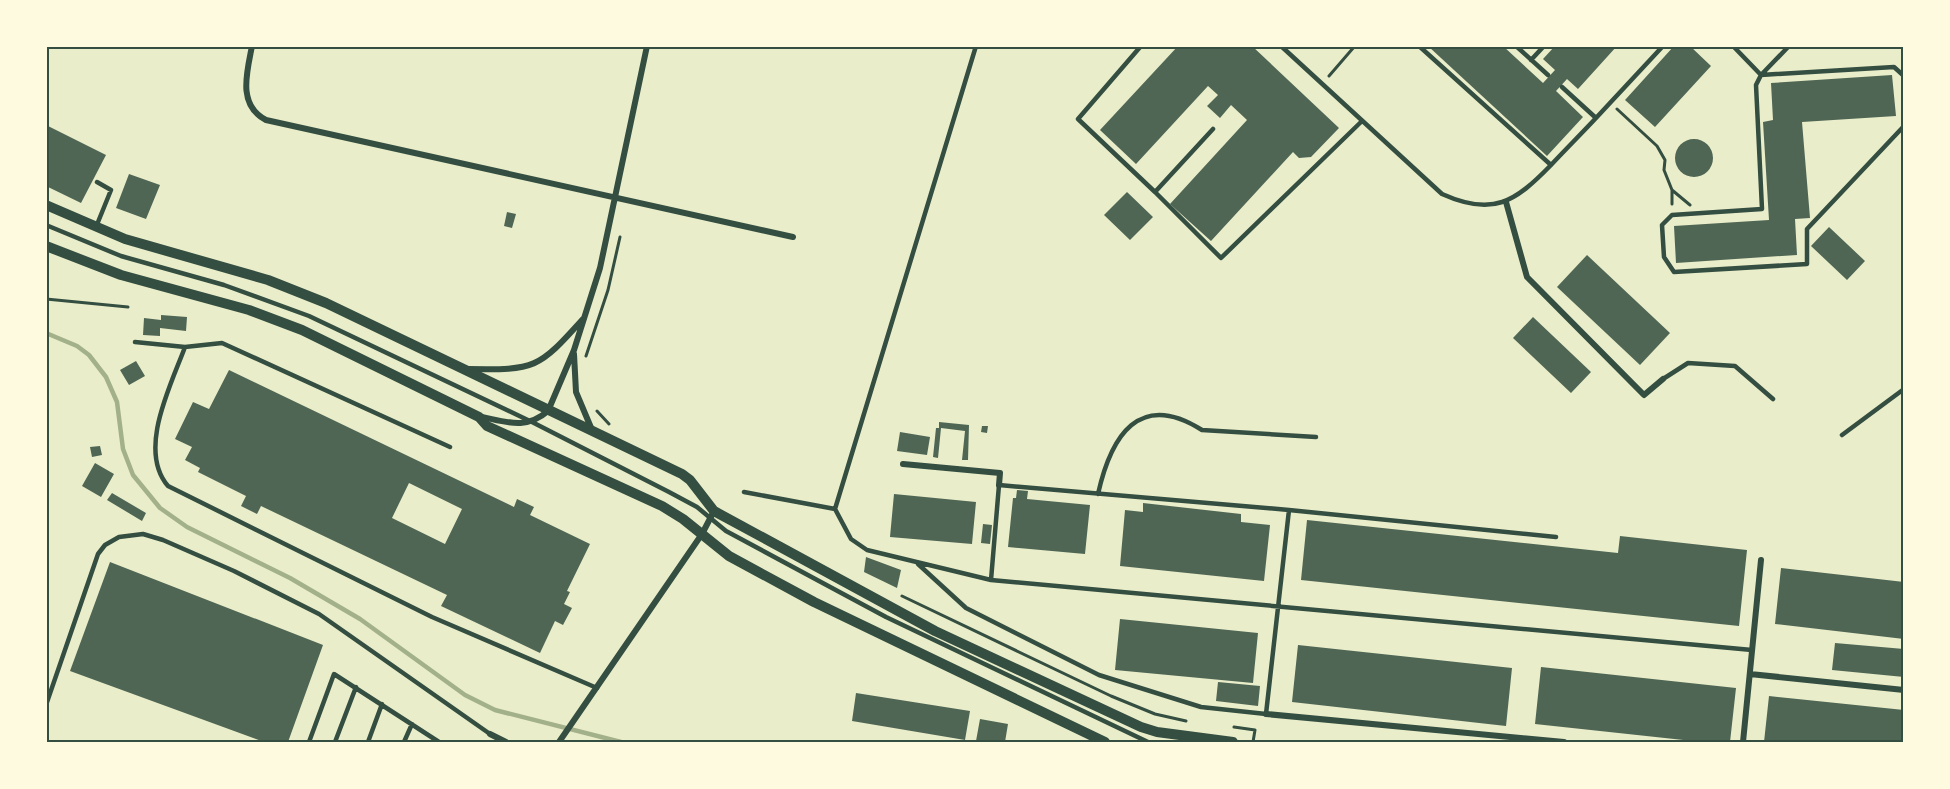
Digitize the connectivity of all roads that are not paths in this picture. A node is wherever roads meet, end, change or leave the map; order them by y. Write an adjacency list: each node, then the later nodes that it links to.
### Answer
1 (252, 46): 24 (street)
2 (647, 46): 24 (street)
3 (976, 46): 50 (lane)
4 (1141, 46): 23 (lane)
5 (1281, 46): 18 (lane)
6 (1419, 46): 21 (lane)
7 (1516, 46): 12 (lane)
8 (1544, 46): 12 (lane)
9 (1663, 46): 17 (lane)
10 (1733, 46): 14 (lane)
11 (1789, 46): 14 (lane)
12 (1531, 60): 13 (lane)
13 (1548, 75)
14 (1761, 75): 15 (lane); 19 (lane)
15 (1904, 76)
16 (1562, 87): 17 (lane)
17 (1596, 118): 21 (lane)
18 (1362, 121): 23 (lane); 25 (lane)
19 (1904, 126)
20 (1213, 129): 23 (lane)
21 (1551, 165): 25 (lane)
22 (97, 182): 28 (lane)
23 (1155, 192)
24 (616, 198): 29 (street); 31 (street)
25 (1506, 202): 36 (street)
26 (46, 205): 28 (street)
27 (46, 225): 41 (lane)
28 (96, 227): 35 (street)
29 (793, 237)
30 (46, 246): 40 (street)
31 (586, 316): 34 (street); 35 (street)
32 (135, 342): 33 (lane)
33 (185, 347): 45 (lane); 62 (lane)
34 (574, 350): 39 (street); 42 (street)
35 (463, 369): 39 (street)
36 (1663, 379): 38 (lane)
37 (1904, 389): 43 (lane)
38 (1773, 399)
39 (548, 411): 41 (street); 42 (street)
40 (479, 417): 41 (street); 53 (street)
41 (532, 422): 52 (lane)
42 (592, 431): 52 (street)
43 (1842, 435)
44 (1316, 437): 49 (lane)
45 (450, 447)
46 (903, 464): 47 (street)
47 (999, 485): 49 (lane); 57 (lane)
48 (744, 492): 50 (lane)
49 (1098, 494): 51 (lane)
50 (835, 508): 56 (lane)
51 (1288, 510): 54 (lane); 58 (lane)
52 (712, 516): 53 (street); 68 (street); 70 (lane)
53 (702, 534): 62 (street); 78 (street)
54 (1556, 537)
55 (1761, 560): 59 (street)
56 (916, 562): 57 (lane); 66 (lane)
57 (991, 579): 58 (lane)
58 (1278, 607): 59 (lane); 66 (lane)
59 (1752, 651): 60 (street)
60 (1750, 674): 63 (street); 83 (street)
61 (356, 687): 64 (lane); 72 (lane); 73 (lane)
62 (597, 688): 71 (street)
63 (1904, 690)
64 (382, 704): 67 (lane); 74 (lane)
65 (46, 705): 69 (lane)
66 (1266, 714): 82 (street)
67 (412, 724): 75 (lane); 76 (lane)
68 (1157, 732): 70 (lane); 80 (street); 81 (street)
69 (490, 734): 77 (street)
70 (1130, 734): 79 (lane)
71 (560, 741)
72 (309, 742)
73 (335, 742)
74 (368, 742)
75 (404, 742)
76 (439, 742)
77 (506, 742)
78 (1105, 742)
79 (1148, 742)
80 (1165, 742)
81 (1233, 742)
82 (1564, 742)
83 (1743, 742)

